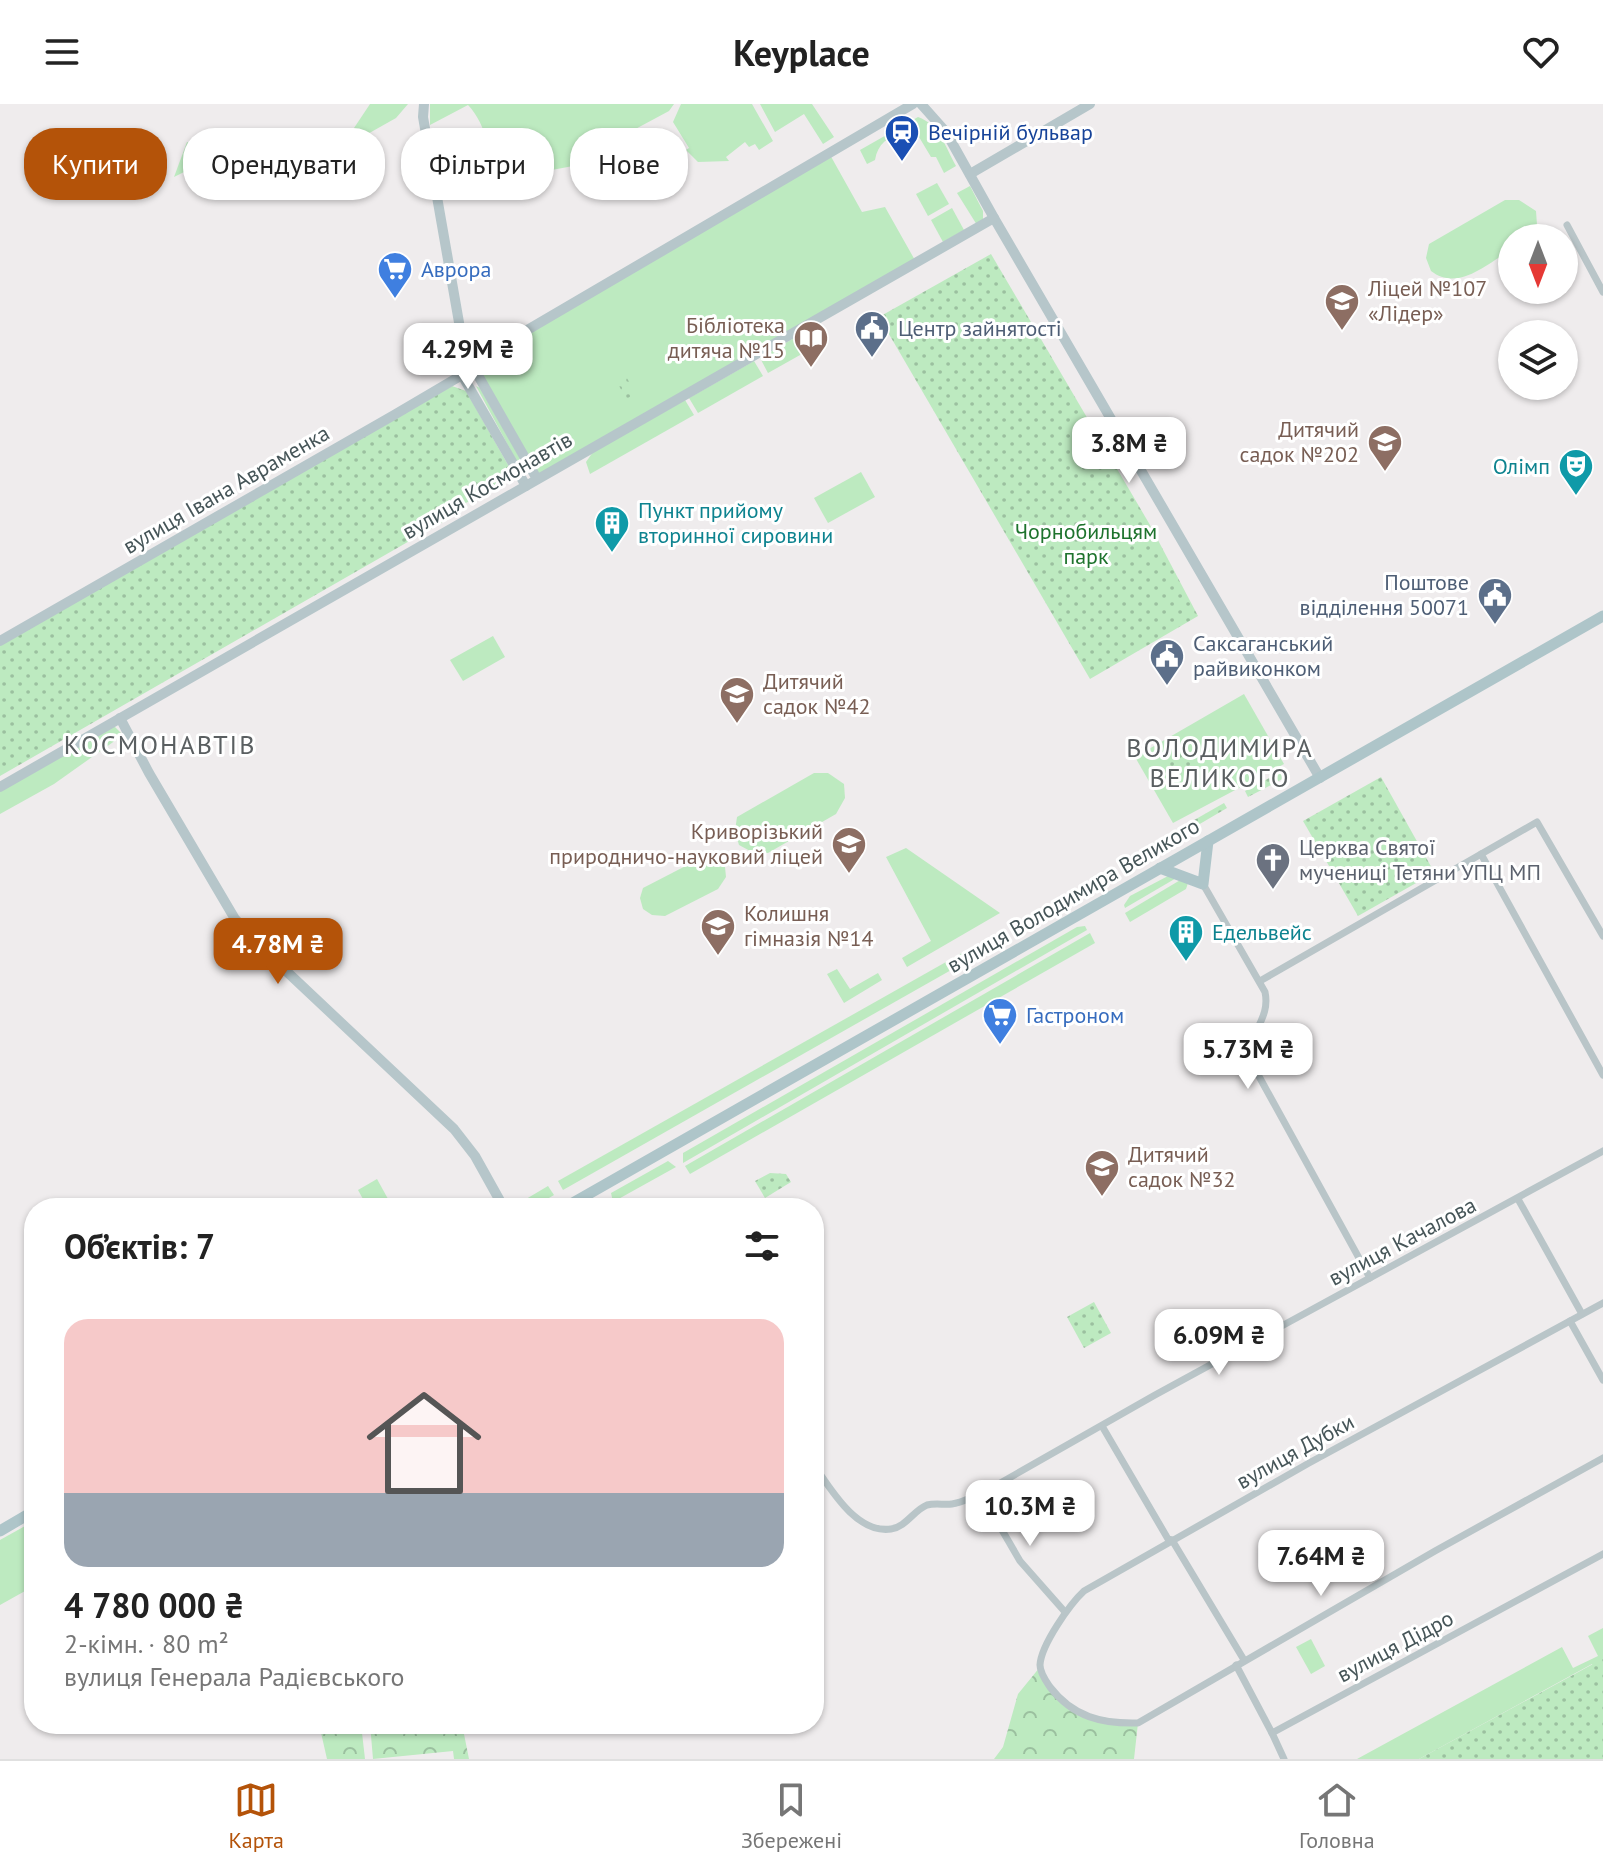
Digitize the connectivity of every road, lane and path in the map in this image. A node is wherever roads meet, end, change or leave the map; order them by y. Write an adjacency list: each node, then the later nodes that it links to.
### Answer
1 (424, 104): 9 (street)
2 (913, 104): 9 (street, вулиця Івана Авраменка)
3 (921, 104): 5 (street)
4 (1090, 104): 5 (street)
5 (970, 174): 6 (street)
6 (994, 218): 10 (street, вулиця Космонавтів); 15 (street)
7 (1578, 245): 8 (street)
8 (1603, 292)
9 (467, 368): 10 (street); 11 (street); 13 (street, вулиця Івана Авраменка)
10 (537, 479): 11 (street, вулиця Космонавтів)
11 (526, 486): 14 (street, вулиця Космонавтів)
12 (1603, 616): 15 (main road, вулиця Володимира Великого)
13 (0, 641)
14 (120, 718): 16 (street, вулиця Космонавтів); 25 (street)
15 (1320, 778): 17 (main road, вулиця Володимира Великого)
16 (0, 787)
17 (1208, 841): 19 (main road, вулиця Володимира Великого); 20 (main road)
18 (1481, 854): 21 (street); 22 (street); 23 (street)
19 (1160, 868): 20 (main road); 26 (main road, вулиця Володимира Великого)
20 (1203, 884): 22 (street)
21 (1603, 936)
22 (1260, 981): 28 (street)
23 (1603, 1075)
24 (1603, 1151): 27 (street, вулиця Качалова)
25 (498, 1198)
26 (582, 1198)
27 (1518, 1199): 28 (street, вулиця Качалова); 30 (street)
28 (1370, 1278): 33 (street, вулиця Качалова)
29 (1603, 1303): 30 (street, вулиця Дубки)
30 (1582, 1314): 31 (street, вулиця Дубки)
31 (1570, 1321): 32 (street); 39 (street, вулиця Дубки)
32 (1603, 1380)
33 (1102, 1426): 36 (street, вулиця Качалова); 39 (street)
34 (1603, 1458): 42 (street)
35 (824, 1479): 36 (street, вулиця Качалова)
36 (981, 1494): 41 (street)
37 (24, 1517): 38 (main road)
38 (0, 1531)
39 (1172, 1540): 41 (street, вулиця Дубки); 42 (street)
40 (1603, 1554): 43 (street, вулиця Дідро)
41 (1065, 1612): 42 (street, вулиця Дубки)
42 (1240, 1662): 43 (street)
43 (1272, 1733): 44 (street)
44 (1284, 1759)

